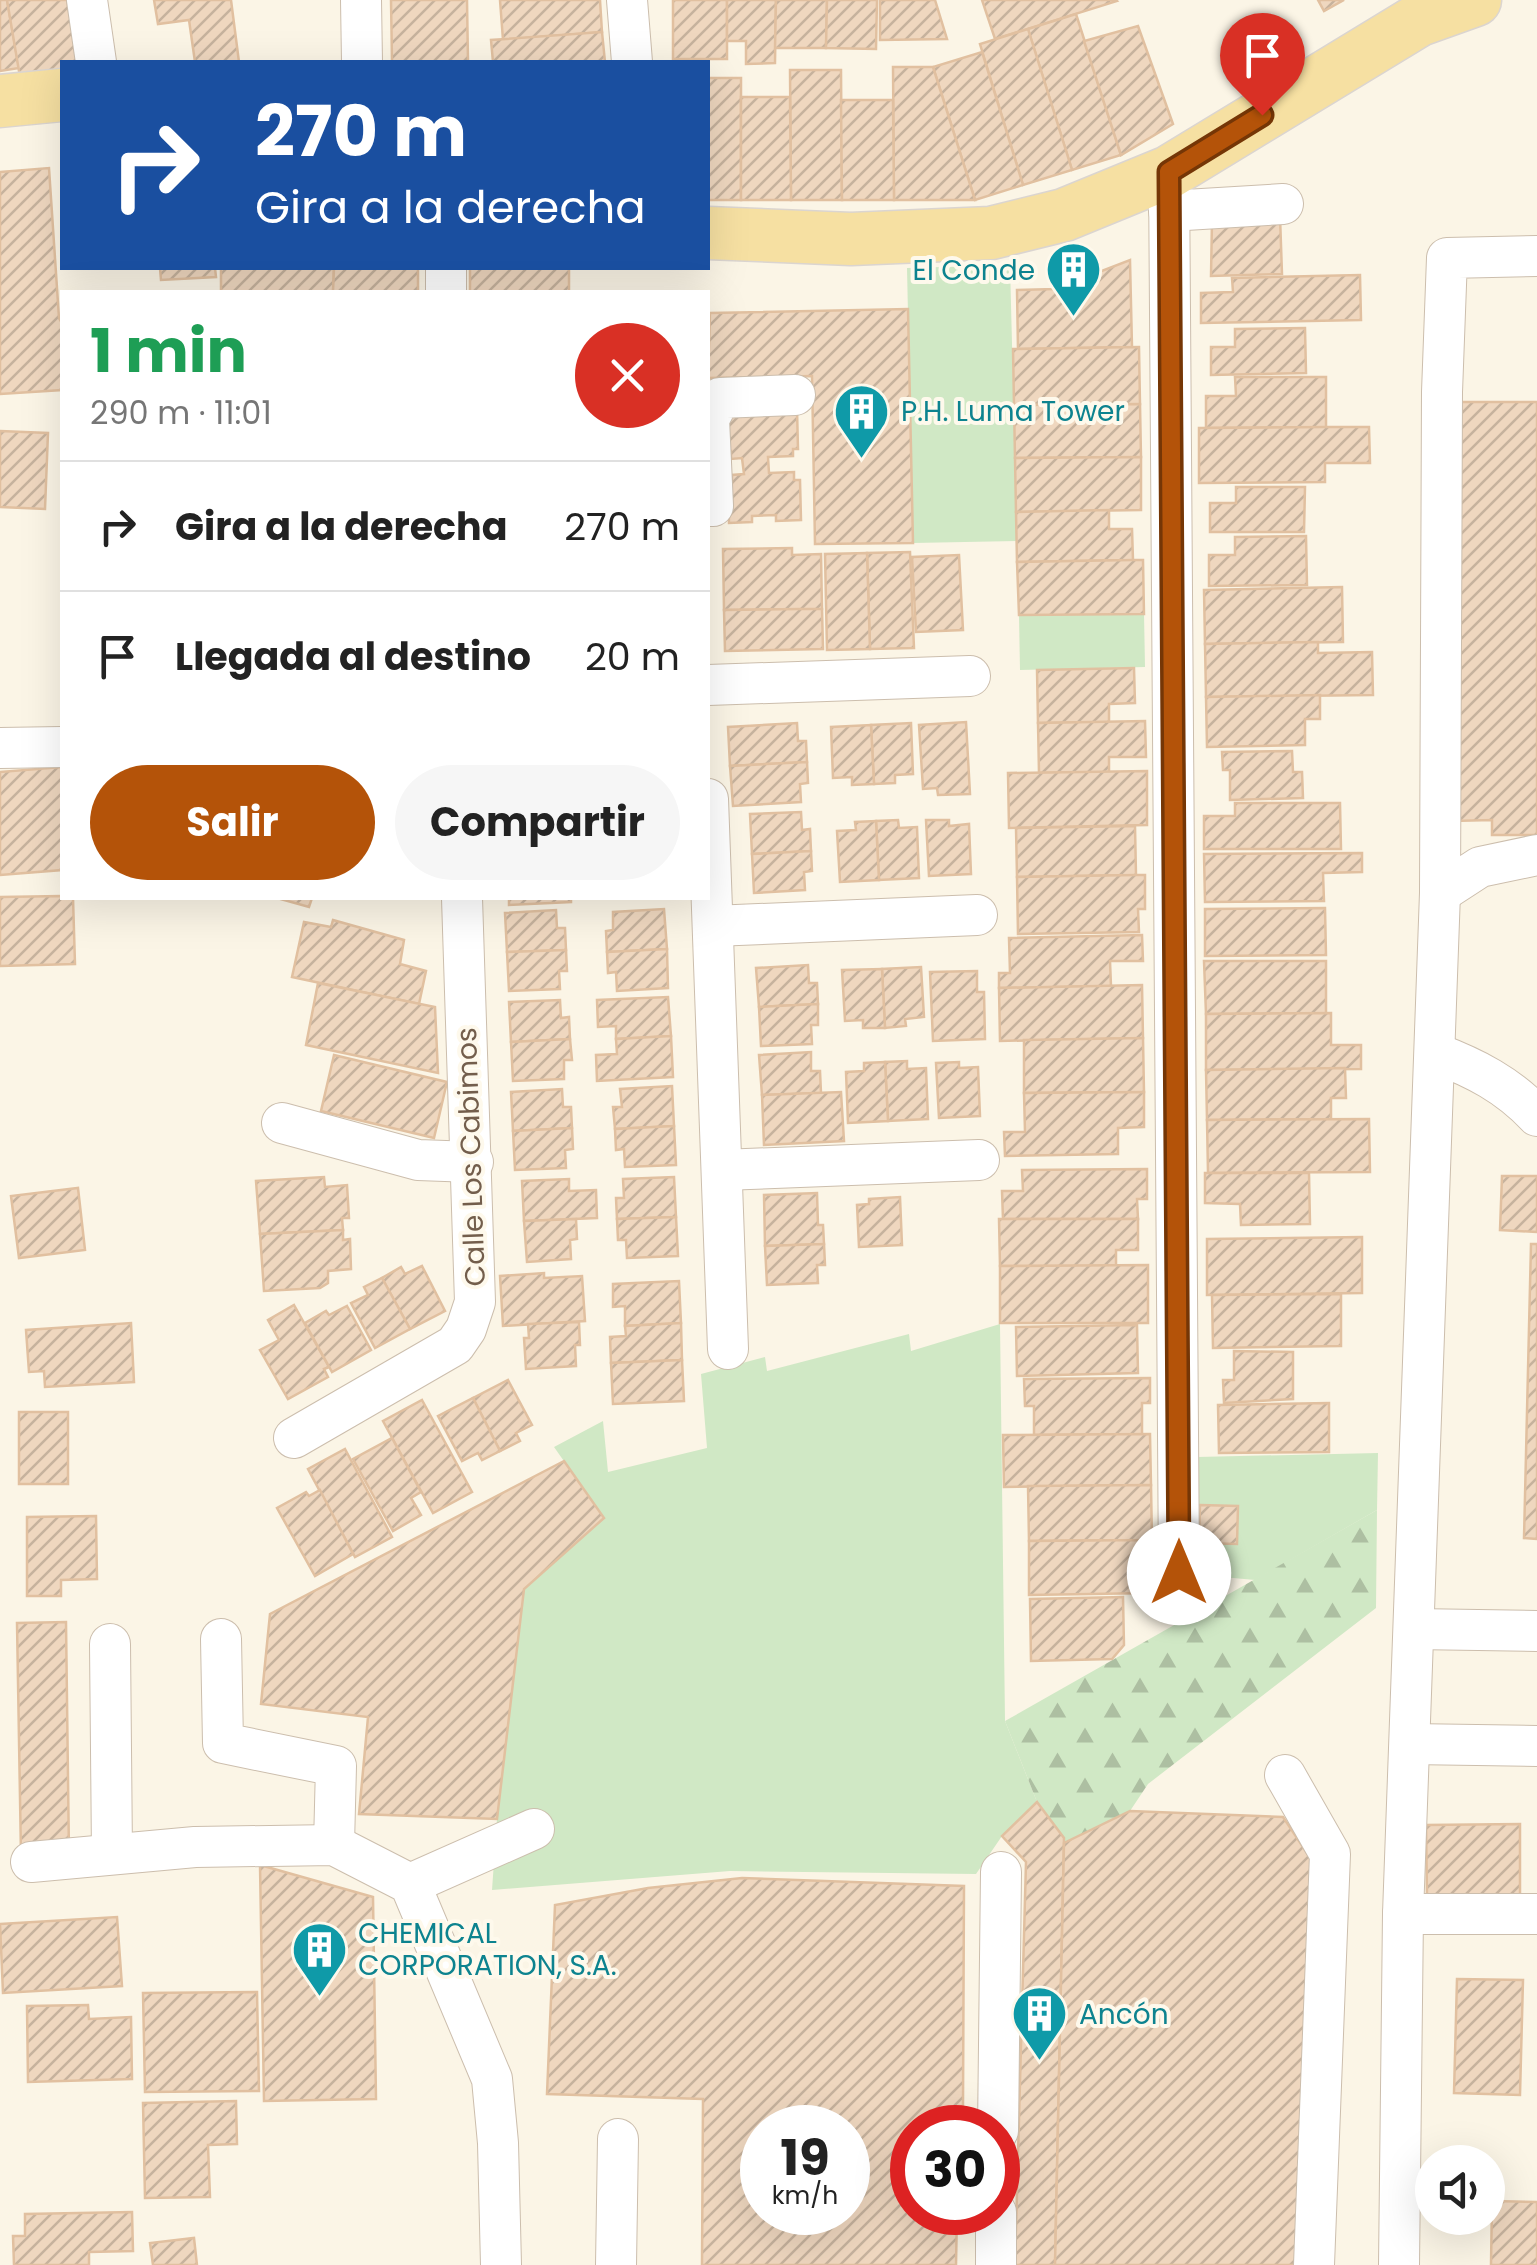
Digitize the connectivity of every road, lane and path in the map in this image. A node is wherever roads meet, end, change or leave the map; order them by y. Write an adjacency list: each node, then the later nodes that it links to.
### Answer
1 (87, 0): 6 (street)
2 (360, 0): 7 (street)
3 (627, 0): 8 (street)
4 (1475, 0): 5 (main road)
5 (1409, 10): 11 (main road)
6 (96, 60)
7 (362, 60)
8 (632, 60)
9 (60, 95): 10 (main road)
10 (0, 101)
11 (1169, 191): 12 (street); 13 (main road); 37 (street)
12 (1283, 204)
13 (710, 233)
14 (1537, 256): 25 (street)
15 (795, 395): 16 (street)
16 (710, 417)
17 (710, 441): 18 (street)
18 (710, 506)
19 (970, 676): 20 (street)
20 (710, 684)
21 (60, 747): 22 (street)
22 (0, 748)
23 (710, 850): 28 (street)
24 (1537, 855): 25 (street)
25 (1440, 893): 29 (street)
26 (462, 900): 33 (street, Calle Los Cabimos)
27 (978, 916): 28 (street)
28 (713, 926): 34 (street)
29 (1435, 1053): 30 (street); 38 (street)
30 (1537, 1116)
31 (282, 1123): 33 (street)
32 (979, 1160): 34 (street)
33 (472, 1162): 36 (street, Calle Los Cabimos)
34 (722, 1170): 35 (street)
35 (728, 1349)
36 (294, 1438)
37 (1179, 1573)
38 (1414, 1629): 39 (street); 42 (street)
39 (1537, 1631)
40 (221, 1639): 46 (street)
41 (110, 1644): 47 (street)
42 (1410, 1744): 43 (street); 51 (street)
43 (1537, 1746)
44 (1285, 1776): 59 (street)
45 (534, 1828): 50 (street)
46 (334, 1845): 47 (street); 50 (street)
47 (112, 1854): 48 (street)
48 (31, 1862)
49 (1001, 1872): 53 (street)
50 (410, 1884): 56 (street)
51 (1403, 1914): 52 (street); 60 (street)
52 (1537, 1914)
53 (998, 2105)
54 (618, 2139): 57 (street)
55 (996, 2235): 58 (street)
56 (500, 2265)
57 (616, 2265)
58 (996, 2265)
59 (1314, 2265)
60 (1398, 2265)

